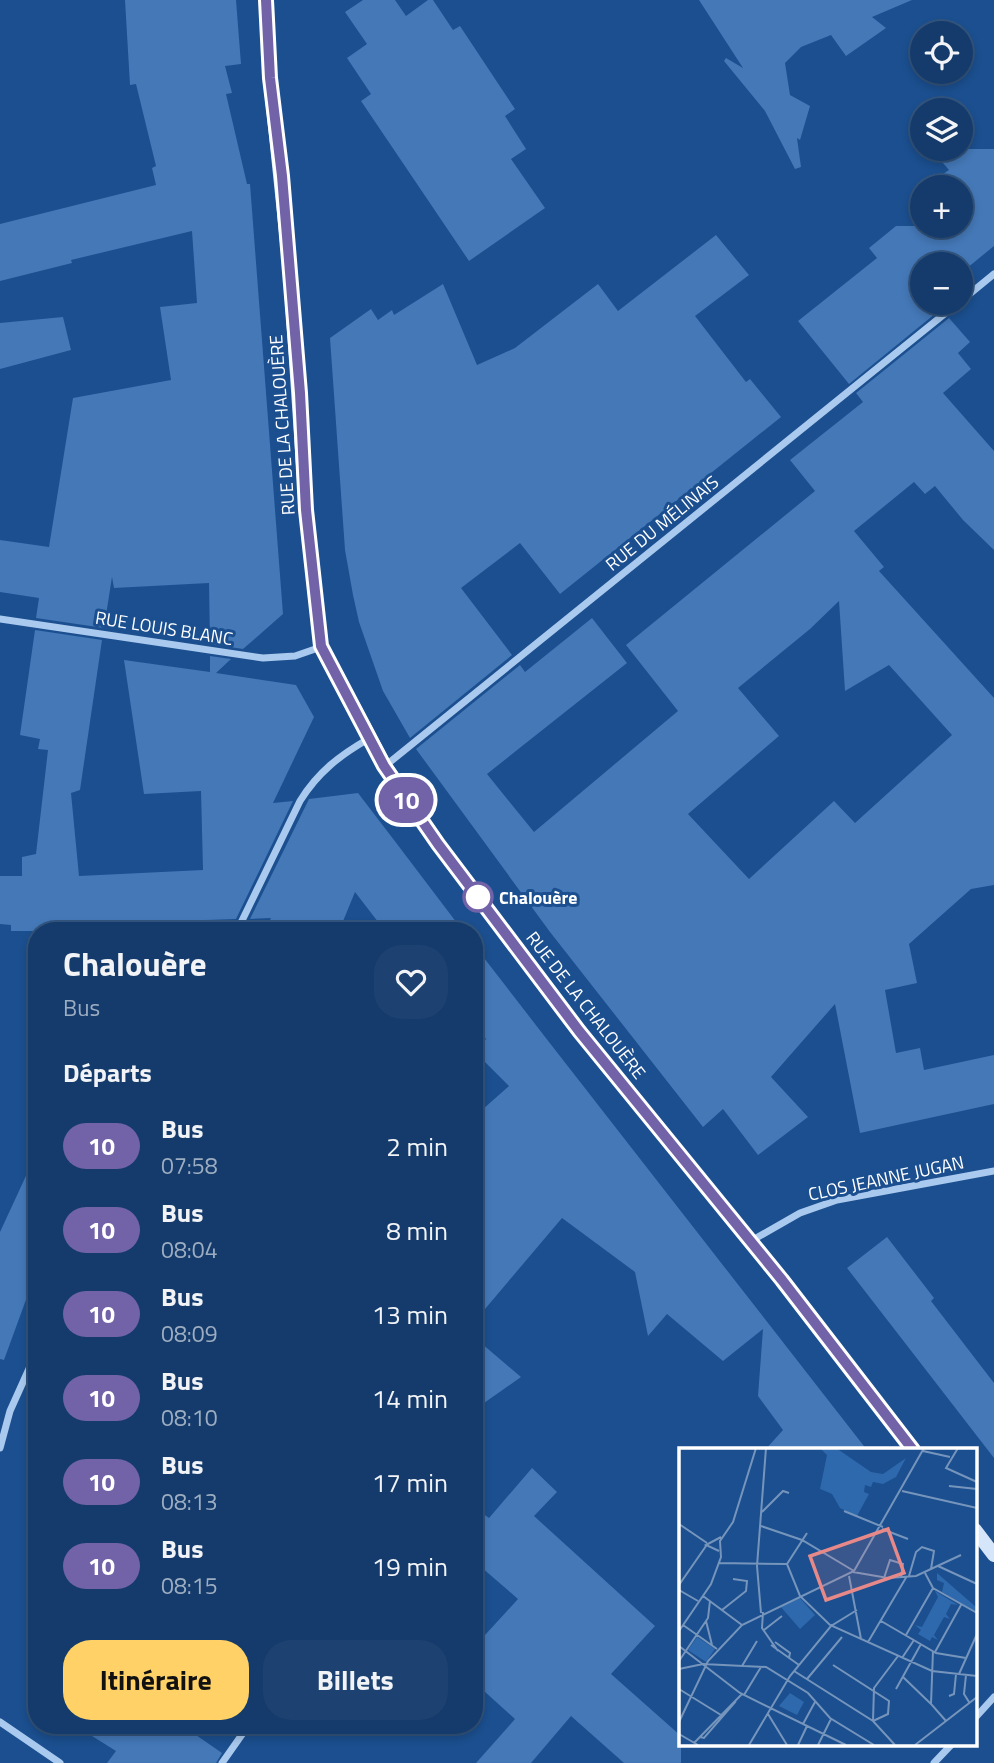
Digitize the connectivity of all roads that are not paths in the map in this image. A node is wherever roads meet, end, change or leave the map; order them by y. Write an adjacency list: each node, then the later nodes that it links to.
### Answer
1 (266, 0): 6 (street, RUE DE LA CHALOUÈRE)
2 (994, 274): 3 (street, RUE DU MÉLINAIS)
3 (973, 291)
4 (944, 315): 8 (street, RUE DU MÉLINAIS)
5 (0, 619): 6 (street, RUE LOUIS BLANC)
6 (321, 646): 7 (street, RUE DE LA CHALOUÈRE)
7 (370, 738): 8 (street, RUE DE LA CHALOUÈRE); 9 (street)
8 (384, 766): 11 (street, RUE DE LA CHALOUÈRE)
9 (241, 922)
10 (994, 1171): 11 (street, CLOS JEANNE JUGAN)
11 (750, 1241): 14 (street, RUE DE LA CHALOUÈRE)
12 (28, 1371): 13 (street)
13 (0, 1448)
14 (911, 1448)
15 (976, 1531): 16 (street)
16 (994, 1555)
17 (994, 1697): 18 (street)
18 (976, 1717)
19 (0, 1722): 22 (street)
20 (242, 1734): 23 (street)
21 (950, 1746): 24 (street)
22 (60, 1763)
23 (222, 1763)
24 (934, 1763)

